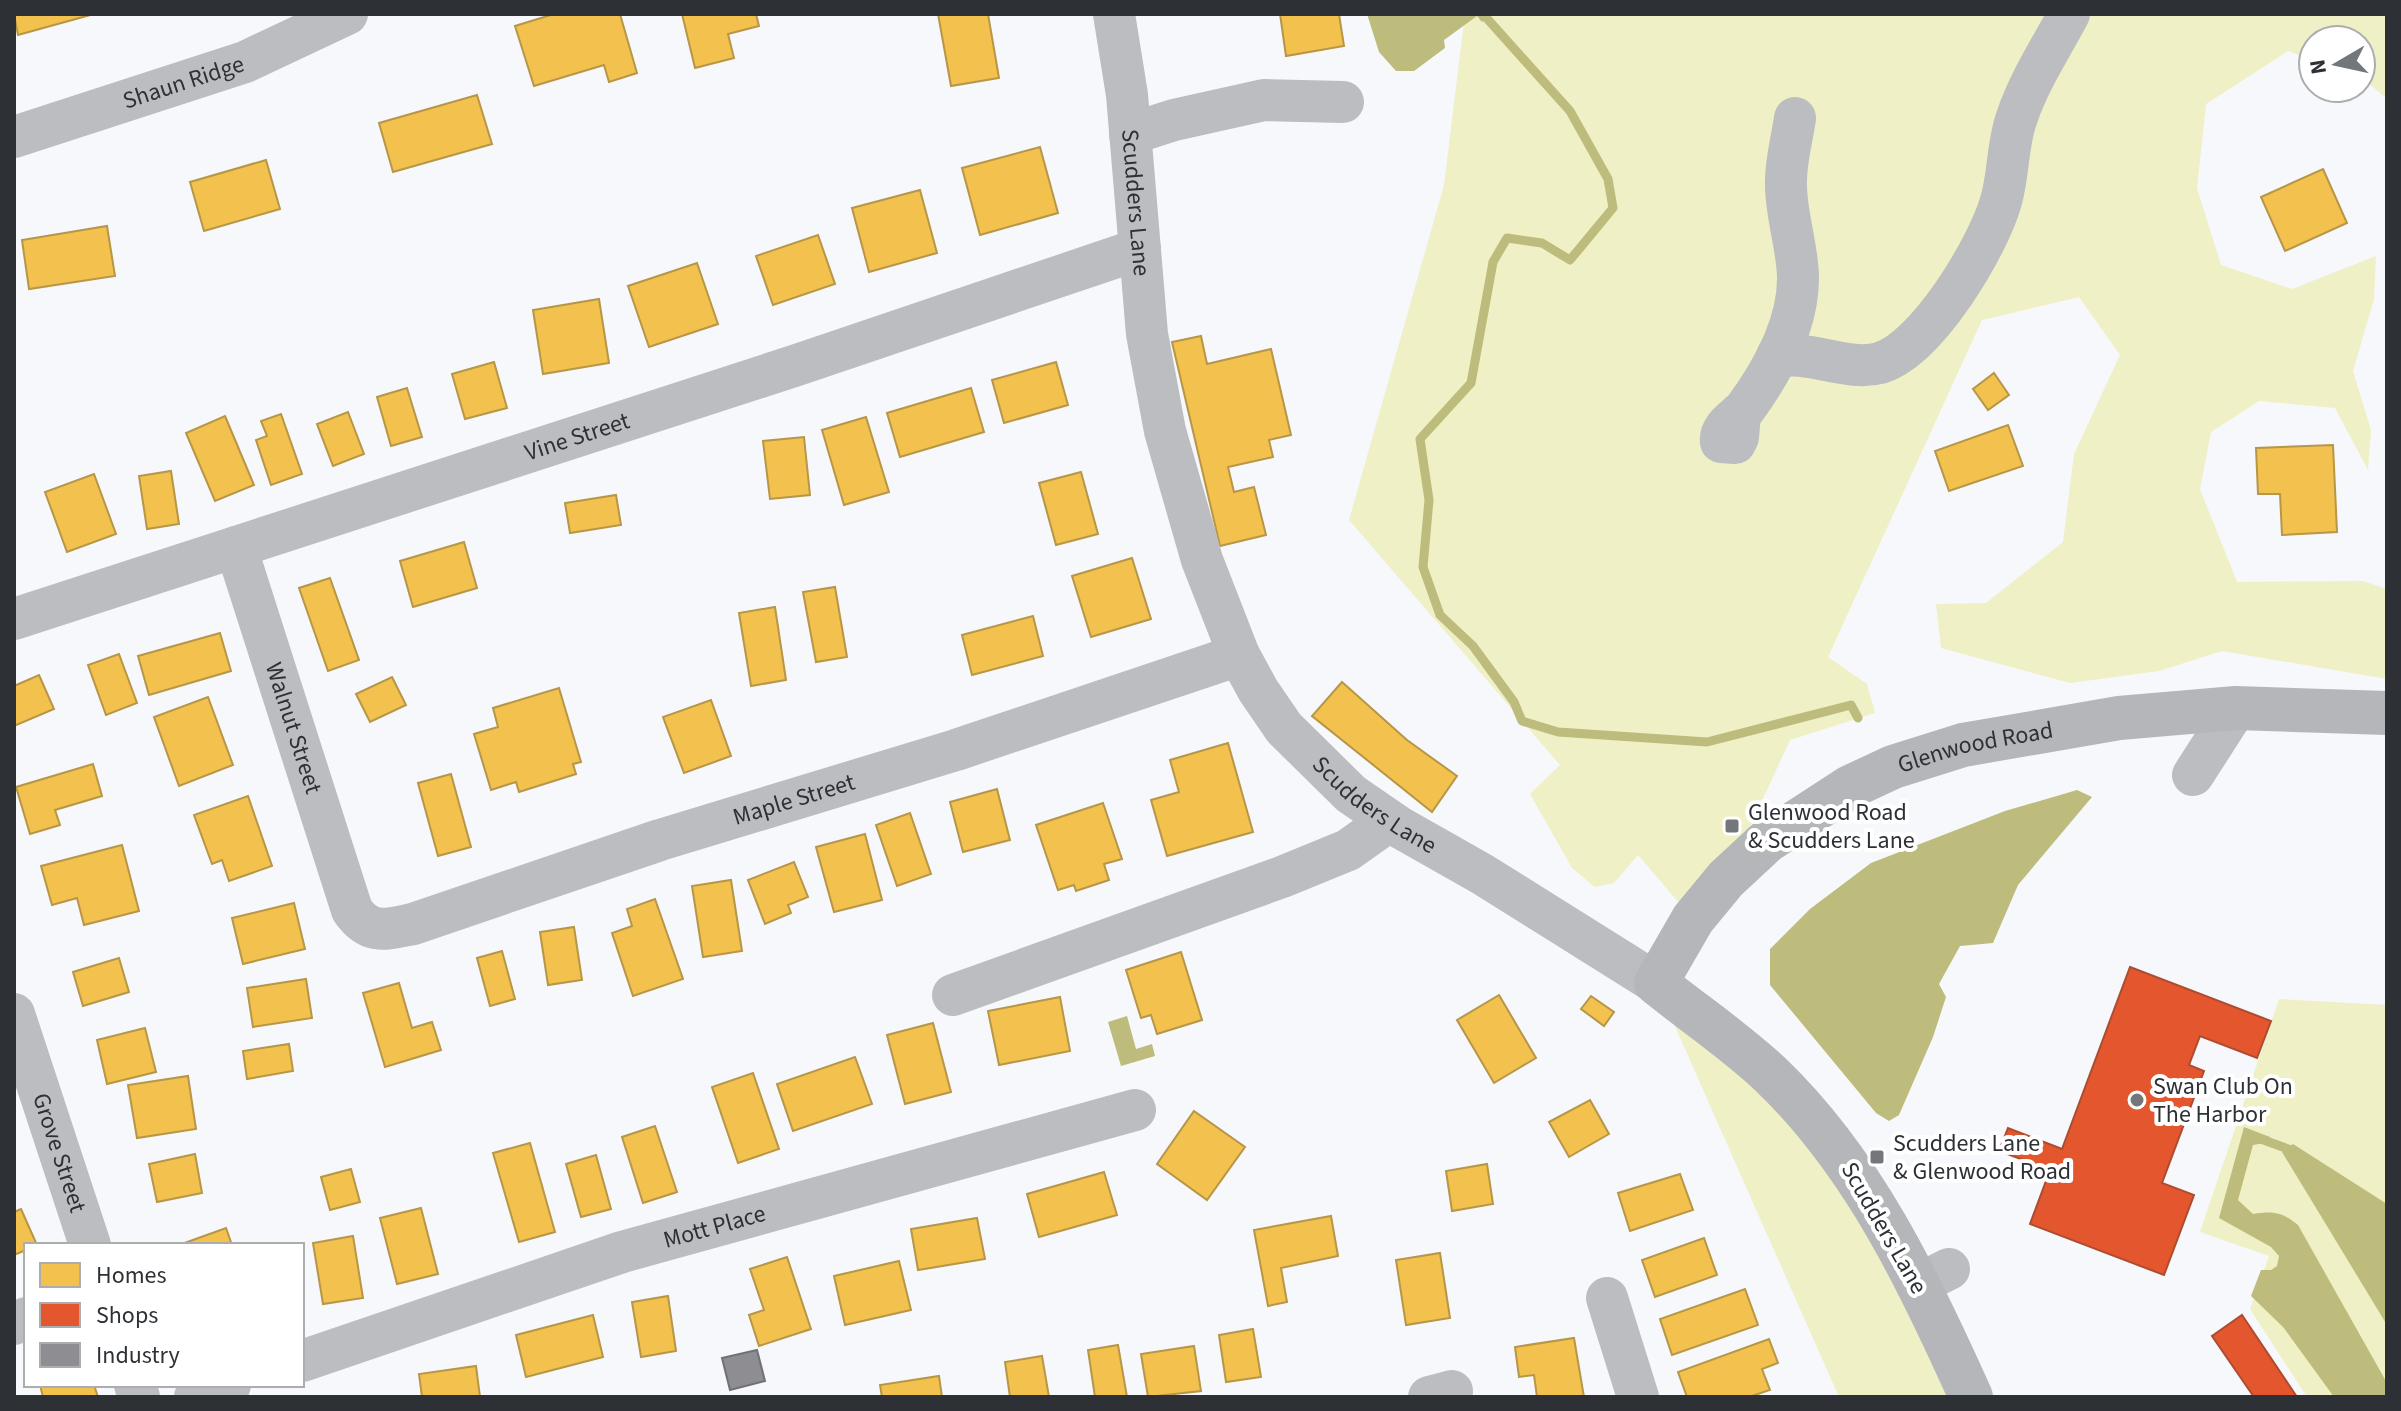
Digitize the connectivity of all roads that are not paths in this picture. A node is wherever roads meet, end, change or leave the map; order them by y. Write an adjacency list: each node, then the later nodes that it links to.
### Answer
1 (347, 14): 7 (street, Shaun Ridge)
2 (1114, 14): 6 (street, Scudders Lane)
3 (2069, 14): 9 (street)
4 (1343, 102): 6 (street)
5 (1795, 118): 9 (street)
6 (1130, 134): 8 (street, Scudders Lane)
7 (14, 137)
8 (1140, 249): 11 (street, Vine Street); 13 (street, Scudders Lane)
9 (1777, 356): 10 (street)
10 (1740, 413)
11 (236, 547): 12 (street, Vine Street); 18 (street, Walnut Street)
12 (14, 619)
13 (1239, 655): 17 (street, Scudders Lane); 18 (street, Maple Street)
14 (2236, 708): 15 (main road, Glenwood Road); 16 (street); 19 (main road, Glenwood Road)
15 (2387, 713)
16 (2193, 775)
17 (1389, 821): 19 (street, Scudders Lane); 20 (street)
18 (352, 910)
19 (1656, 983): 29 (main road, Scudders Lane)
20 (953, 995)
21 (14, 1014): 23 (street, Grove Street)
22 (1135, 1110): 25 (street, Mott Place)
23 (89, 1243)
24 (1607, 1298): 28 (street)
25 (304, 1360)
26 (224, 1387): 27 (street)
27 (195, 1397)
28 (1638, 1397)
29 (1971, 1397)

